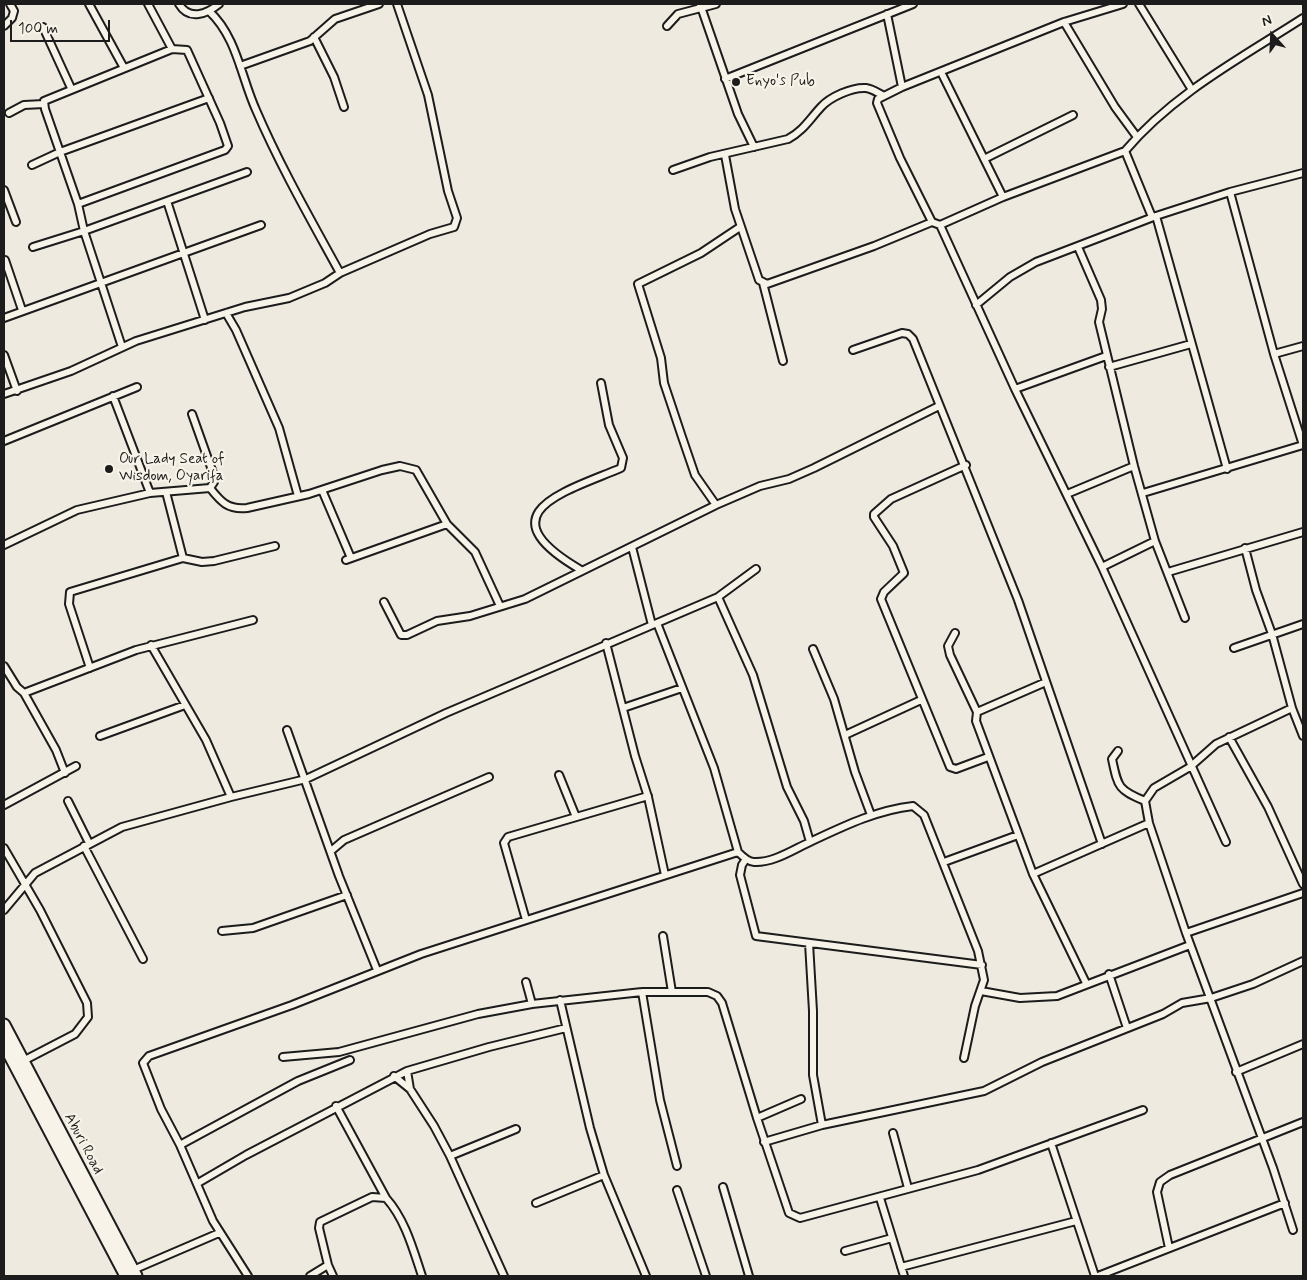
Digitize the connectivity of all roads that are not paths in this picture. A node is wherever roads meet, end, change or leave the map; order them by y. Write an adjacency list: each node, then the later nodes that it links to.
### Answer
1 (10, 4): 17 (street)
2 (89, 4): 23 (street)
3 (148, 4): 21 (street)
4 (179, 4): 13 (street)
5 (219, 4): 13 (street)
6 (379, 4): 20 (street)
7 (397, 4): 61 (street)
8 (716, 4): 12 (street)
9 (914, 4): 14 (street)
10 (1123, 4): 16 (street)
11 (1139, 4): 28 (street)
12 (701, 6): 18 (street); 25 (street)
13 (209, 11): 22 (street)
14 (887, 14): 25 (street); 26 (street)
15 (1303, 18): 28 (street)
16 (1064, 22): 24 (street); 35 (street)
17 (4, 26)
18 (666, 26)
19 (43, 27): 27 (street)
20 (314, 37): 22 (street); 32 (street)
21 (172, 50): 23 (street); 30 (street)
22 (240, 66): 61 (street)
23 (124, 68): 27 (street)
24 (941, 72): 26 (street); 40 (street)
25 (725, 79): 36 (street)
26 (902, 87): 29 (street)
27 (72, 88): 31 (street)
28 (1192, 90): 35 (street)
29 (884, 96): 36 (street); 52 (street)
30 (209, 98): 38 (street); 49 (street)
31 (44, 104): 33 (street); 38 (street)
32 (344, 107)
33 (9, 113)
34 (1073, 115): 40 (street)
35 (1137, 137): 37 (street)
36 (754, 148): 39 (street)
37 (1125, 151): 47 (street); 50 (street)
38 (60, 152): 41 (street); 49 (street)
39 (725, 154): 42 (street); 55 (street)
40 (984, 159): 47 (street)
41 (32, 165)
42 (673, 170)
43 (247, 172): 48 (street)
44 (1303, 173): 46 (street)
45 (4, 190): 51 (street)
46 (1230, 192): 50 (street); 73 (street)
47 (1003, 197): 54 (street)
48 (168, 201): 56 (street); 59 (street)
49 (78, 204): 56 (street)
50 (1154, 217): 57 (street); 69 (street)
51 (16, 222)
52 (932, 222): 54 (street); 63 (street)
53 (261, 225): 59 (street)
54 (940, 225): 64 (street)
55 (740, 227): 63 (street); 98 (street)
56 (84, 231): 58 (street); 62 (street)
57 (1078, 246): 64 (street); 75 (street)
58 (33, 247)
59 (184, 253): 62 (street); 68 (street)
60 (5, 260): 65 (street)
61 (340, 273): 66 (street)
62 (103, 282): 65 (street); 71 (street)
63 (763, 283): 76 (street)
64 (976, 306): 81 (street)
65 (22, 310): 67 (street)
66 (226, 313): 68 (street); 97 (street)
67 (4, 318)
68 (205, 320): 71 (street)
69 (1191, 344): 77 (street); 90 (street)
70 (1303, 346): 73 (street)
71 (122, 347): 80 (street)
72 (853, 350): 84 (street)
73 (1274, 354): 87 (street)
74 (4, 355): 80 (street)
75 (1106, 356): 77 (street); 81 (street)
76 (784, 361)
77 (1109, 367): 89 (street)
78 (601, 383): 109 (street)
79 (137, 388): 83 (street)
80 (17, 390): 82 (street)
81 (1016, 390): 96 (street)
82 (4, 394)
83 (113, 396): 86 (street); 94 (street)
84 (940, 406): 88 (street); 98 (street)
85 (192, 414): 91 (street)
86 (4, 440)
87 (1303, 445): 90 (street)
88 (966, 465): 126 (street); 129 (street)
89 (1134, 466): 95 (street); 96 (street)
90 (1227, 469): 95 (street)
91 (210, 488): 93 (street); 97 (street)
92 (322, 490): 97 (street); 99 (street); 99 (street)
93 (166, 492): 94 (street); 106 (street)
94 (150, 493): 102 (street)
95 (1143, 493): 101 (street)
96 (1067, 494): 107 (street)
97 (298, 496)
98 (716, 505): 104 (street)
99 (447, 524): 113 (street)
100 (1303, 532): 105 (street)
101 (1155, 541): 107 (street); 110 (street)
102 (4, 545)
103 (275, 546): 106 (street)
104 (632, 547): 109 (street); 116 (street)
105 (1245, 548): 110 (street); 119 (street)
106 (182, 558): 125 (street)
107 (1102, 567): 142 (street)
108 (756, 569): 111 (street)
109 (581, 570): 113 (street)
110 (1168, 572): 114 (street)
111 (718, 597): 116 (street); 156 (street)
112 (384, 602): 113 (street)
113 (500, 606)
114 (1185, 618)
115 (253, 620): 121 (street)
116 (655, 624): 120 (street); 127 (street)
117 (1303, 624): 119 (street)
118 (956, 633): 133 (street)
119 (1272, 634): 122 (street); 132 (street)
120 (606, 643): 131 (street); 146 (street)
121 (151, 645): 125 (street); 130 (street)
122 (1234, 648)
123 (813, 649): 135 (street)
124 (4, 666): 128 (street)
125 (90, 668): 128 (street)
126 (1046, 682): 133 (street); 159 (street)
127 (682, 688): 131 (street); 162 (street)
128 (24, 693): 143 (street)
129 (921, 700): 135 (street); 140 (street)
130 (186, 705): 136 (street); 148 (street)
131 (623, 708): 147 (street)
132 (1292, 708): 137 (street); 138 (street)
133 (977, 712): 140 (street)
134 (287, 730): 146 (street)
135 (844, 735): 152 (street)
136 (100, 736)
137 (1303, 736)
138 (1229, 737): 142 (street); 167 (street)
139 (1118, 751): 149 (street)
140 (988, 757): 155 (street)
141 (76, 766): 143 (street)
142 (1190, 767): 149 (street); 157 (street)
143 (66, 774): 151 (street)
144 (559, 775): 153 (street)
145 (489, 777): 161 (street)
146 (306, 779): 148 (street); 161 (street)
147 (648, 796): 153 (street); 166 (street)
148 (231, 797): 158 (street)
149 (1145, 801): 154 (street)
150 (68, 802): 158 (street)
151 (4, 806)
152 (871, 815): 156 (street); 164 (street)
153 (576, 817): 172 (street)
154 (1149, 823): 159 (street); 174 (street)
155 (1018, 835): 164 (street); 165 (street)
156 (810, 842): 163 (street)
157 (1226, 842)
158 (86, 844): 168 (street); 178 (street)
159 (1102, 844): 165 (street)
160 (4, 848): 168 (street)
161 (331, 851): 170 (street)
162 (738, 852): 163 (street); 166 (street)
163 (746, 859): 176 (street)
164 (944, 862): 180 (street)
165 (1033, 874): 184 (street)
166 (665, 876): 172 (street)
167 (1303, 884)
168 (26, 885): 171 (street); 199 (street)
169 (1303, 893): 174 (street)
170 (347, 895): 173 (street); 181 (street)
171 (4, 910)
172 (526, 920): 181 (street)
173 (222, 931)
174 (1186, 934): 177 (street)
175 (663, 936): 187 (street)
176 (809, 943): 180 (street); 209 (street)
177 (1190, 945): 182 (street); 188 (street)
178 (143, 959)
179 (1303, 961): 188 (street)
180 (982, 965): 185 (street)
181 (377, 970): 215 (street)
182 (1109, 974): 184 (street); 193 (street)
183 (526, 982): 190 (street)
184 (1086, 983): 185 (street)
185 (981, 991): 197 (street)
186 (642, 992): 187 (street); 189 (street); 217 (street)
187 (672, 992): 207 (street)
188 (1211, 998): 193 (street); 201 (street)
189 (560, 1000): 190 (street); 192 (street)
190 (532, 1004): 196 (street)
191 (4, 1025): 199 (highway, Aburi Road)
192 (566, 1028): 200 (street); 218 (street)
193 (1127, 1028): 209 (street)
194 (4, 1044): 235 (highway, Aburi Road)
195 (1303, 1044): 201 (street)
196 (283, 1058)
197 (964, 1058)
198 (350, 1060): 215 (street)
199 (23, 1061): 235 (highway, Aburi Road)
200 (407, 1070): 202 (street); 203 (street)
201 (1236, 1072): 212 (street)
202 (394, 1076): 203 (street); 205 (street)
203 (410, 1089): 216 (street)
204 (801, 1099): 207 (street)
205 (336, 1106): 219 (street); 223 (street)
206 (1143, 1110): 214 (street)
207 (757, 1118): 213 (street)
208 (1303, 1122): 212 (street)
209 (822, 1125): 213 (street)
210 (516, 1129): 216 (street)
211 (893, 1133): 221 (street)
212 (1262, 1138): 226 (street); 231 (street)
213 (764, 1142): 224 (street)
214 (1051, 1143): 221 (street); 227 (street)
215 (180, 1145): 219 (street)
216 (450, 1156): 240 (street)
217 (677, 1166)
218 (604, 1175): 225 (street); 241 (street)
219 (198, 1183): 229 (street)
220 (723, 1187): 243 (street)
221 (908, 1188): 224 (street)
222 (677, 1190): 242 (street)
223 (386, 1198): 233 (street); 239 (street)
224 (880, 1198): 230 (street)
225 (536, 1203)
226 (1285, 1203): 228 (street); 231 (street)
227 (1076, 1221): 234 (street); 245 (street)
228 (1293, 1230)
229 (219, 1233): 235 (street); 236 (street)
230 (892, 1238): 232 (street); 234 (street)
231 (1169, 1248): 245 (street)
232 (845, 1251)
233 (328, 1265): 237 (street); 238 (street)
234 (901, 1266): 244 (street)
235 (132, 1274)
236 (248, 1276)
237 (310, 1276)
238 (333, 1276)
239 (422, 1276)
240 (504, 1276)
241 (646, 1276)
242 (706, 1276)
243 (749, 1276)
244 (904, 1276)
245 (1097, 1276)

